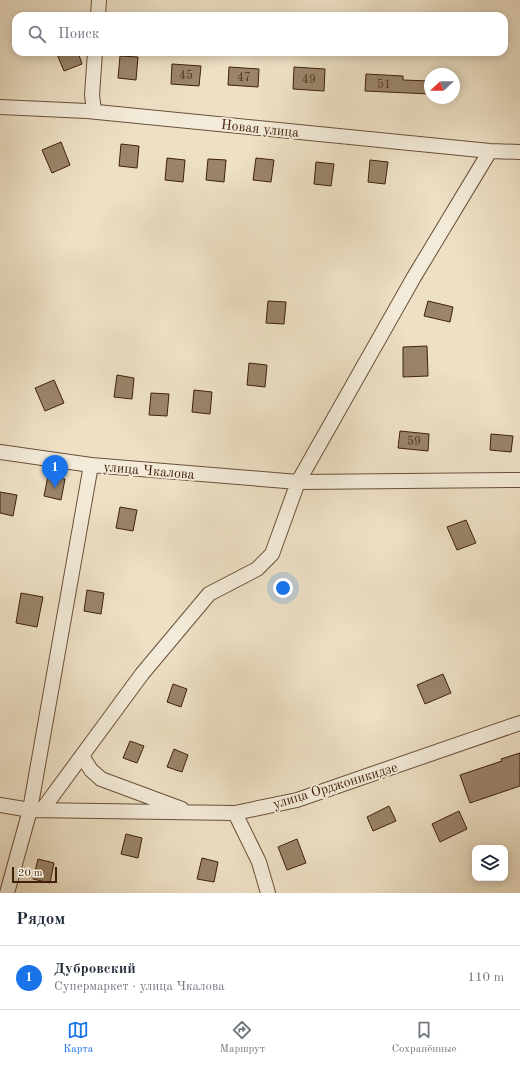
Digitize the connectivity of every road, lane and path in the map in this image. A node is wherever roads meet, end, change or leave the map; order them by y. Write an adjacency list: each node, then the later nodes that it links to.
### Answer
1 (99, 0): 2 (street)
2 (98, 12)
3 (95, 56): 5 (street)
4 (0, 108): 5 (street, Новая улица)
5 (94, 111): 6 (street, Новая улица)
6 (490, 151): 7 (street, Новая улица); 11 (street)
7 (520, 152)
8 (0, 452): 9 (street, улица Чкалова)
9 (91, 465): 11 (street, улица Чкалова); 15 (street)
10 (520, 480): 11 (street, улица Чкалова)
11 (298, 482): 13 (street)
12 (520, 723): 17 (street, улица Орджоникидзе)
13 (82, 756): 15 (street); 16 (street)
14 (0, 805): 15 (street, улица Орджоникидзе)
15 (36, 810): 16 (street, улица Орджоникидзе); 18 (street)
16 (191, 812): 17 (street, улица Орджоникидзе)
17 (235, 813): 19 (street)
18 (7, 893)
19 (268, 893)

